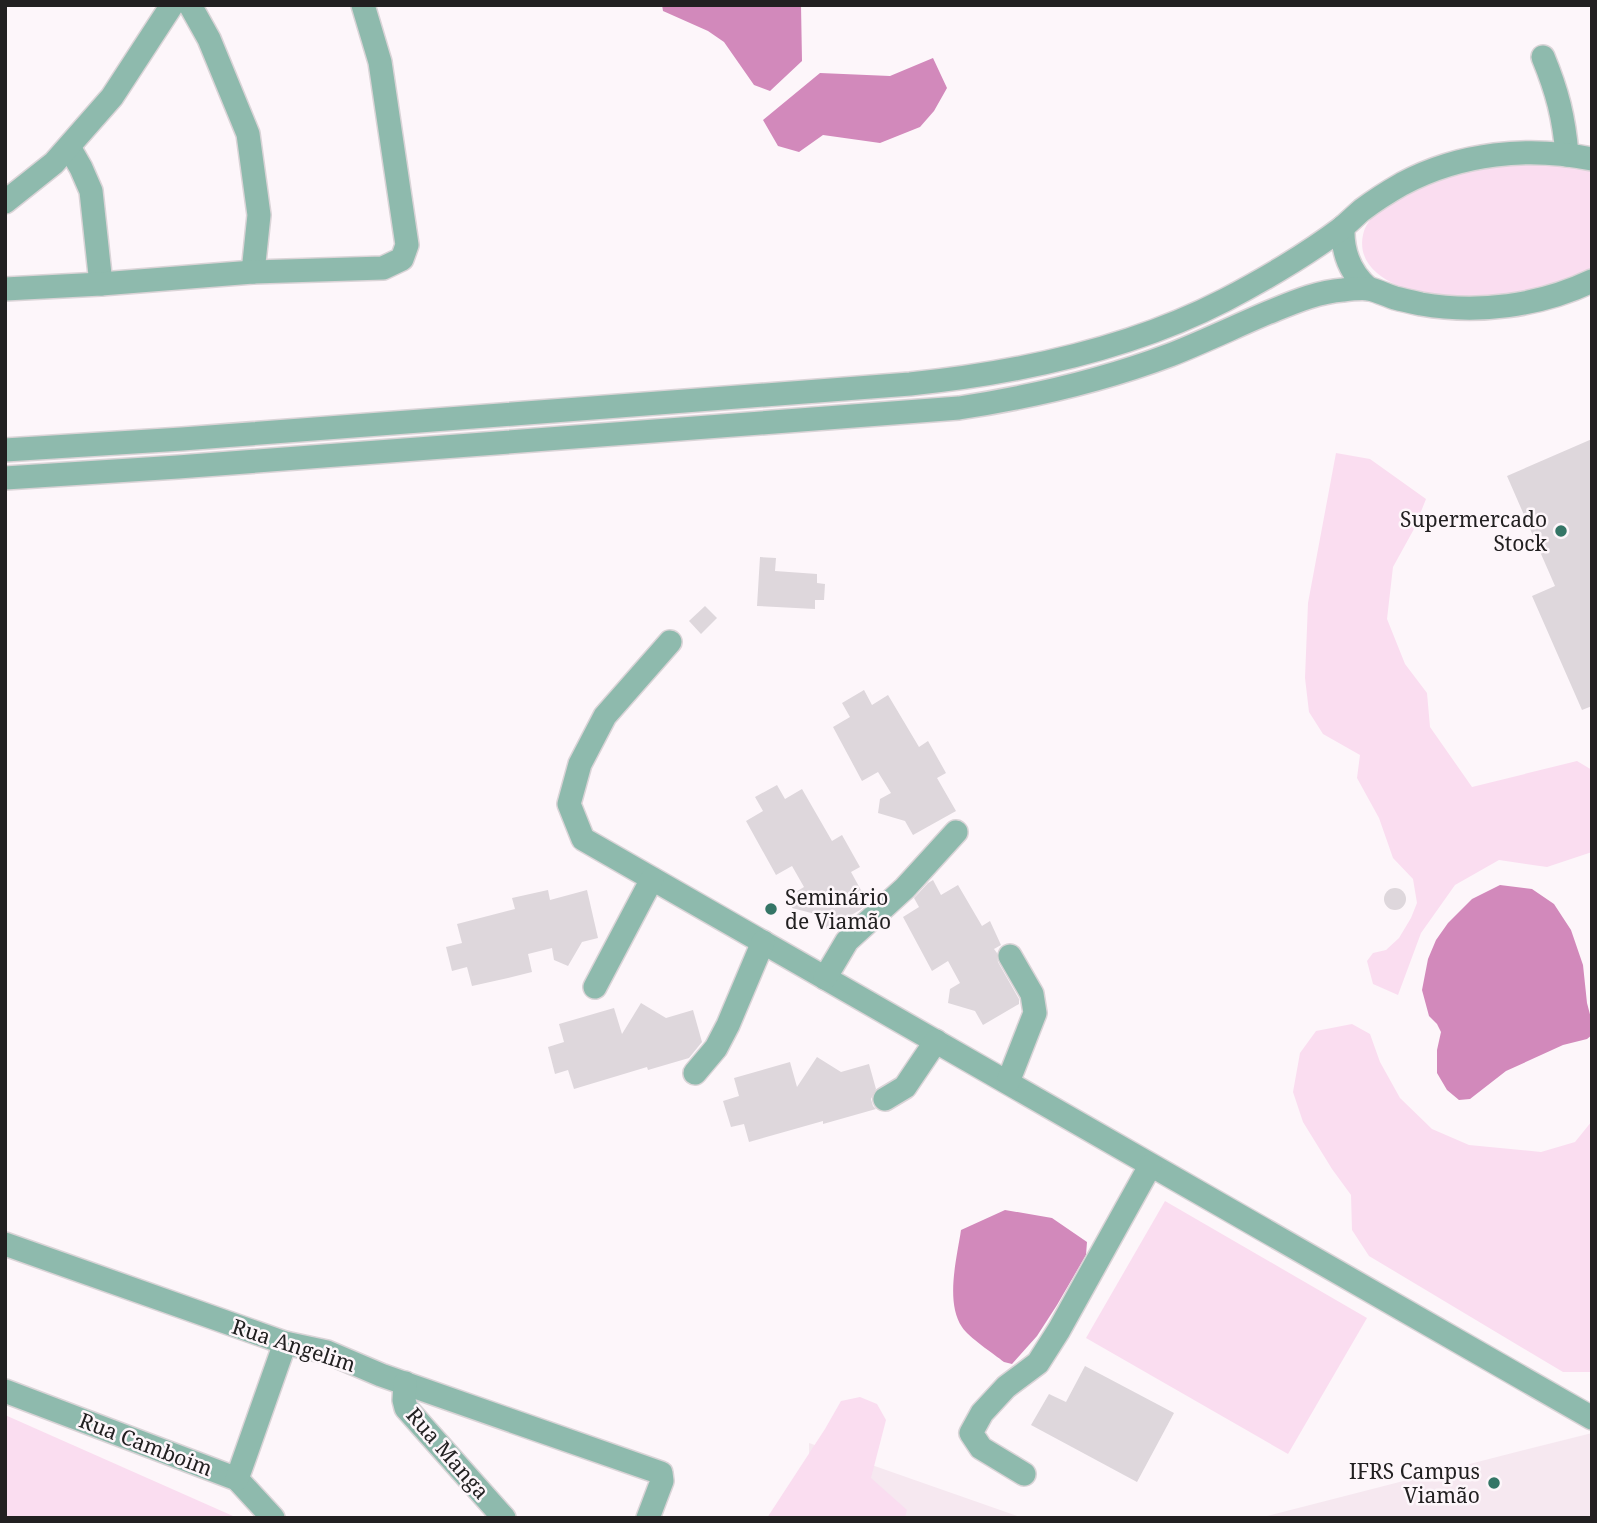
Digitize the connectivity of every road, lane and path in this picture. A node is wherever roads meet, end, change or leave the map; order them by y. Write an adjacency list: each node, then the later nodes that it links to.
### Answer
1 (172, 5): 5 (street)
2 (190, 5): 10 (street)
3 (363, 5): 10 (street)
4 (1543, 57): 6 (street)
5 (69, 147): 8 (street); 12 (street)
6 (1567, 155): 7 (street); 9 (street)
7 (1592, 159)
8 (5, 202)
9 (1343, 227): 14 (street); 15 (street)
10 (253, 272): 12 (street)
11 (1592, 281): 14 (street)
12 (101, 284): 13 (street)
13 (5, 289)
14 (1369, 289): 16 (street)
15 (846, 388): 16 (street); 17 (street)
16 (849, 417): 19 (street)
17 (376, 424): 18 (street); 19 (street)
18 (5, 450)
19 (379, 452): 20 (street)
20 (5, 478)
21 (670, 642): 23 (street)
22 (956, 832): 26 (street)
23 (652, 879): 24 (street); 27 (street)
24 (763, 942): 26 (street); 29 (street)
25 (1010, 956): 30 (street)
26 (825, 978): 28 (street)
27 (595, 987)
28 (936, 1041): 30 (street); 31 (street)
29 (695, 1073)
30 (1008, 1082): 32 (street)
31 (885, 1099)
32 (1150, 1166): 37 (street); 38 (street)
33 (5, 1244): 34 (street, Rua Angelim)
34 (285, 1343): 35 (street, Rua Angelim); 39 (street)
35 (405, 1383): 41 (street, Rua Manga); 42 (street, Rua Angelim)
36 (5, 1391): 39 (street, Rua Camboim)
37 (1592, 1418)
38 (1024, 1474)
39 (237, 1479): 40 (street, Rua Camboim)
40 (273, 1518)
41 (504, 1518)
42 (648, 1518)

